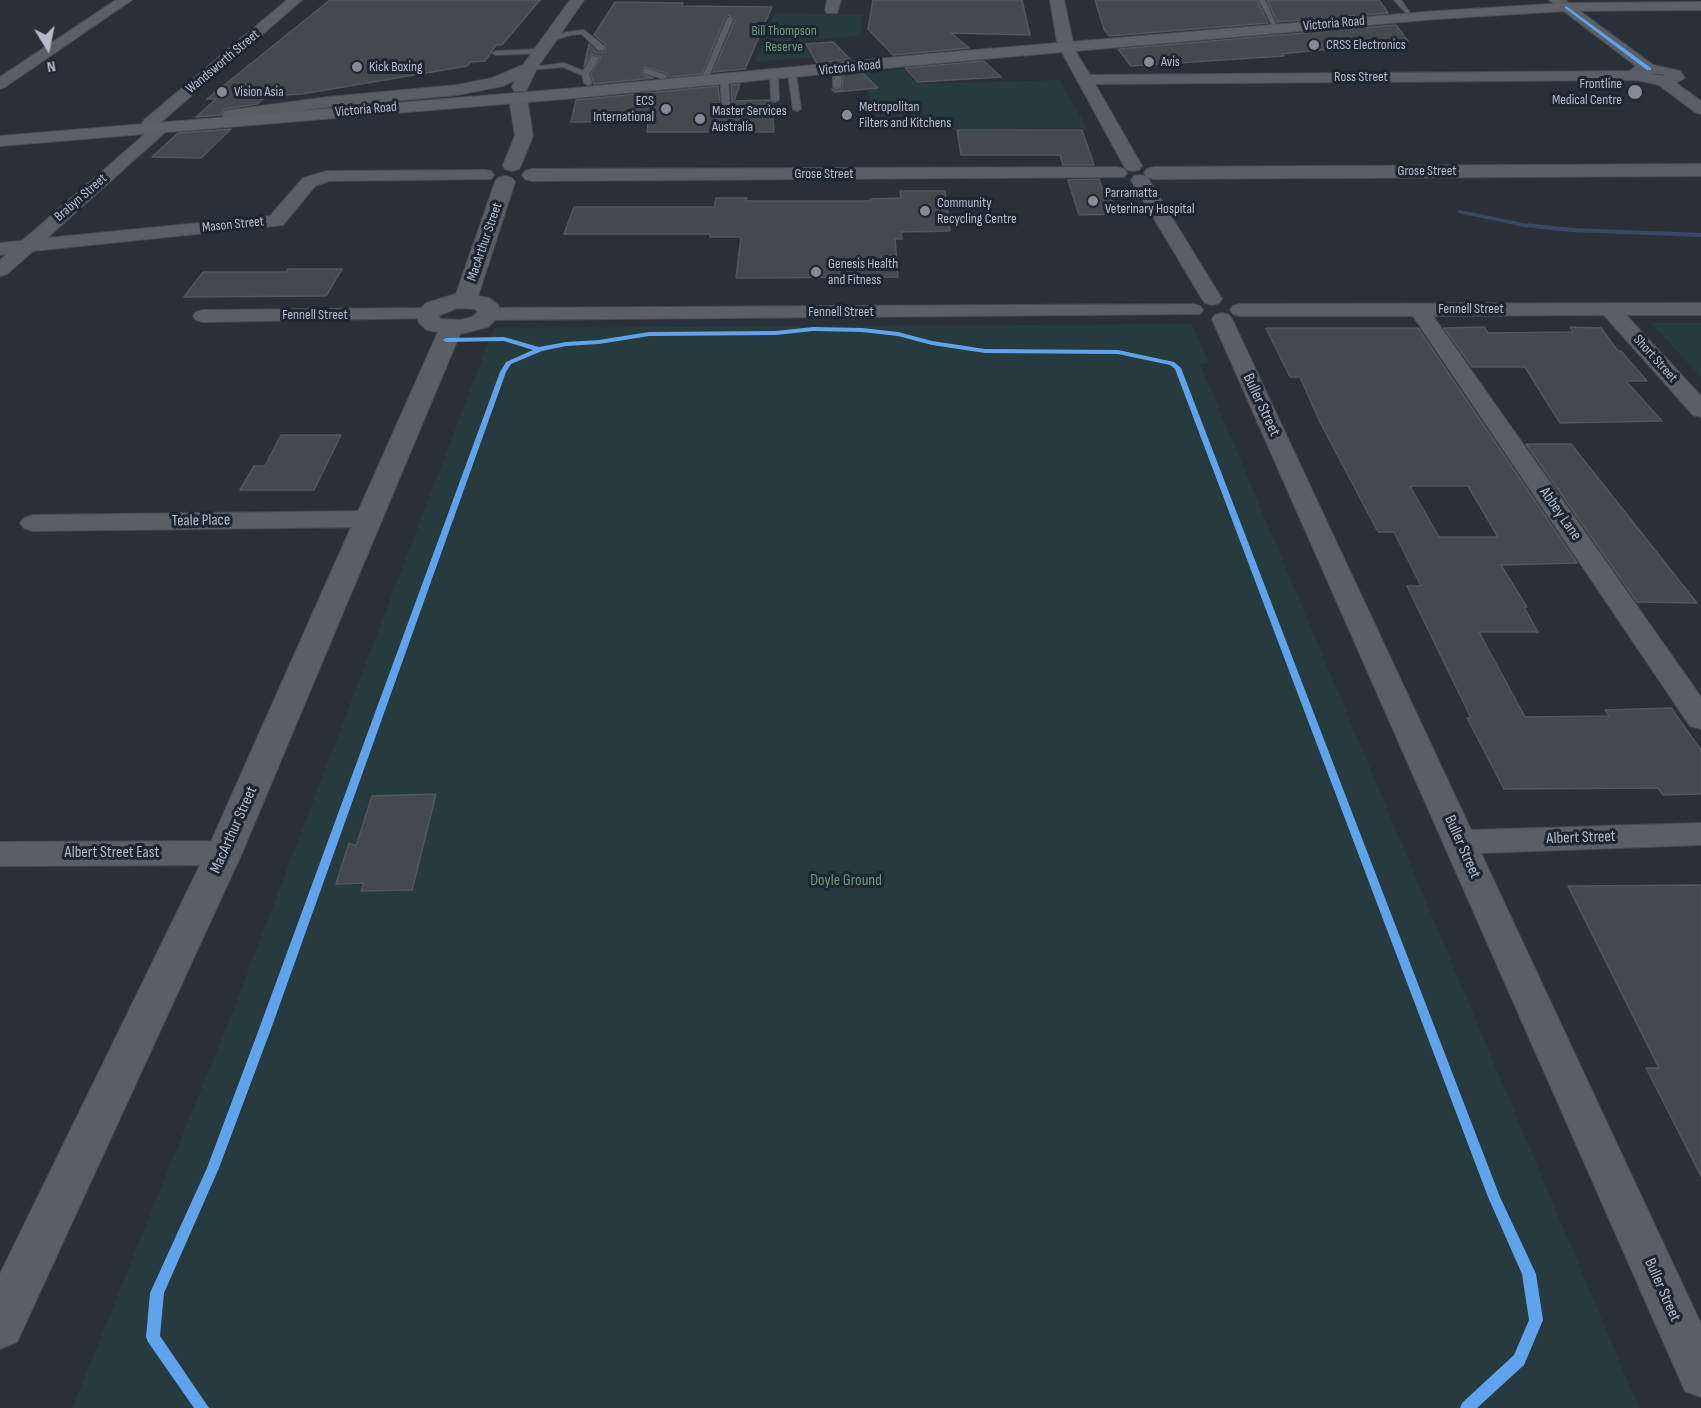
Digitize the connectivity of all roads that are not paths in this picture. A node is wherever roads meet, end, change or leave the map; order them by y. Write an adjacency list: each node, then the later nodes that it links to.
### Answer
1 (125, 0): 31 (street)
2 (295, 0): 39 (street, Wandsworth Street)
3 (577, 0): 14 (main road)
4 (1057, 0): 13 (street)
5 (1262, 0): 12 (lane)
6 (1397, 0): 10 (lane)
7 (1600, 0): 8 (main road, Victoria Road)
8 (1560, 3): 9 (main road, Victoria Road); 10 (main road, Victoria Road); 13 (main road, Victoria Road); 21 (street)
9 (1701, 6)
10 (1408, 12): 12 (main road, Victoria Road)
11 (730, 19): 22 (lane)
12 (1274, 24): 13 (main road, Victoria Road)
13 (1065, 44): 19 (main road, Victoria Road); 22 (main road, Victoria Road); 30 (street, Buller Street)
14 (543, 46): 15 (lane); 16 (lane); 18 (main road)
15 (601, 48)
16 (496, 52)
17 (595, 58): 27 (lane)
18 (529, 68): 27 (lane); 33 (main road); 38 (main road)
19 (837, 69): 23 (main road, Victoria Road); 32 (lane)
20 (647, 71): 26 (lane)
21 (1643, 72): 28 (street); 30 (street, Ross Street)
22 (706, 74): 26 (main road, Victoria Road)
23 (792, 74): 25 (main road, Victoria Road); 36 (lane)
24 (1694, 74): 28 (street)
25 (774, 75): 29 (main road, Victoria Road); 34 (lane)
26 (663, 77): 27 (main road, Victoria Road)
27 (586, 78): 33 (main road, Victoria Road)
28 (1669, 78): 37 (street)
29 (724, 80): 33 (main road, Victoria Road); 35 (lane)
30 (1084, 80): 43 (street, Buller Street)
31 (0, 84)
32 (837, 87)
33 (519, 93): 38 (main road, Victoria Road); 39 (main road, Victoria Road); 44 (street, MacArthur Street)
34 (775, 100)
35 (726, 104)
36 (797, 109)
37 (1701, 109)
38 (231, 115): 39 (main road, Victoria Road)
39 (156, 125): 40 (main road, Victoria Road); 41 (main road, Victoria Road); 46 (street, Brabyn Street)
40 (0, 135)
41 (0, 141)
42 (1701, 170): 43 (street, Grose Street)
43 (1136, 173): 44 (street, Grose Street); 51 (street, Buller Street)
44 (509, 174): 45 (street); 53 (street, MacArthur Street)
45 (485, 176): 46 (street, Mason Street)
46 (26, 246): 47 (street, Mason Street); 48 (street, Brabyn Street)
47 (0, 249)
48 (0, 270)
49 (1609, 309): 50 (street, Fennell Street); 52 (street, Fennell Street); 56 (street, Short Street)
50 (1701, 309)
51 (1217, 310): 52 (street, Fennell Street); 54 (street, Fennell Street); 61 (street, Buller Street)
52 (1419, 310): 59 (street, Abbey Lane)
53 (448, 314): 54 (street); 55 (street, Fennell Street); 57 (street, MacArthur Street)
54 (490, 314)
55 (203, 316)
56 (1701, 410)
57 (369, 519): 58 (street, Teale Place); 62 (street, MacArthur Street)
58 (33, 523)
59 (1701, 719)
60 (1701, 834): 61 (street, Albert Street)
61 (1460, 842): 65 (street, Buller Street)
62 (224, 853): 63 (street, Albert Street East); 64 (street, MacArthur Street)
63 (0, 854)
64 (0, 1326)
65 (1701, 1376)

